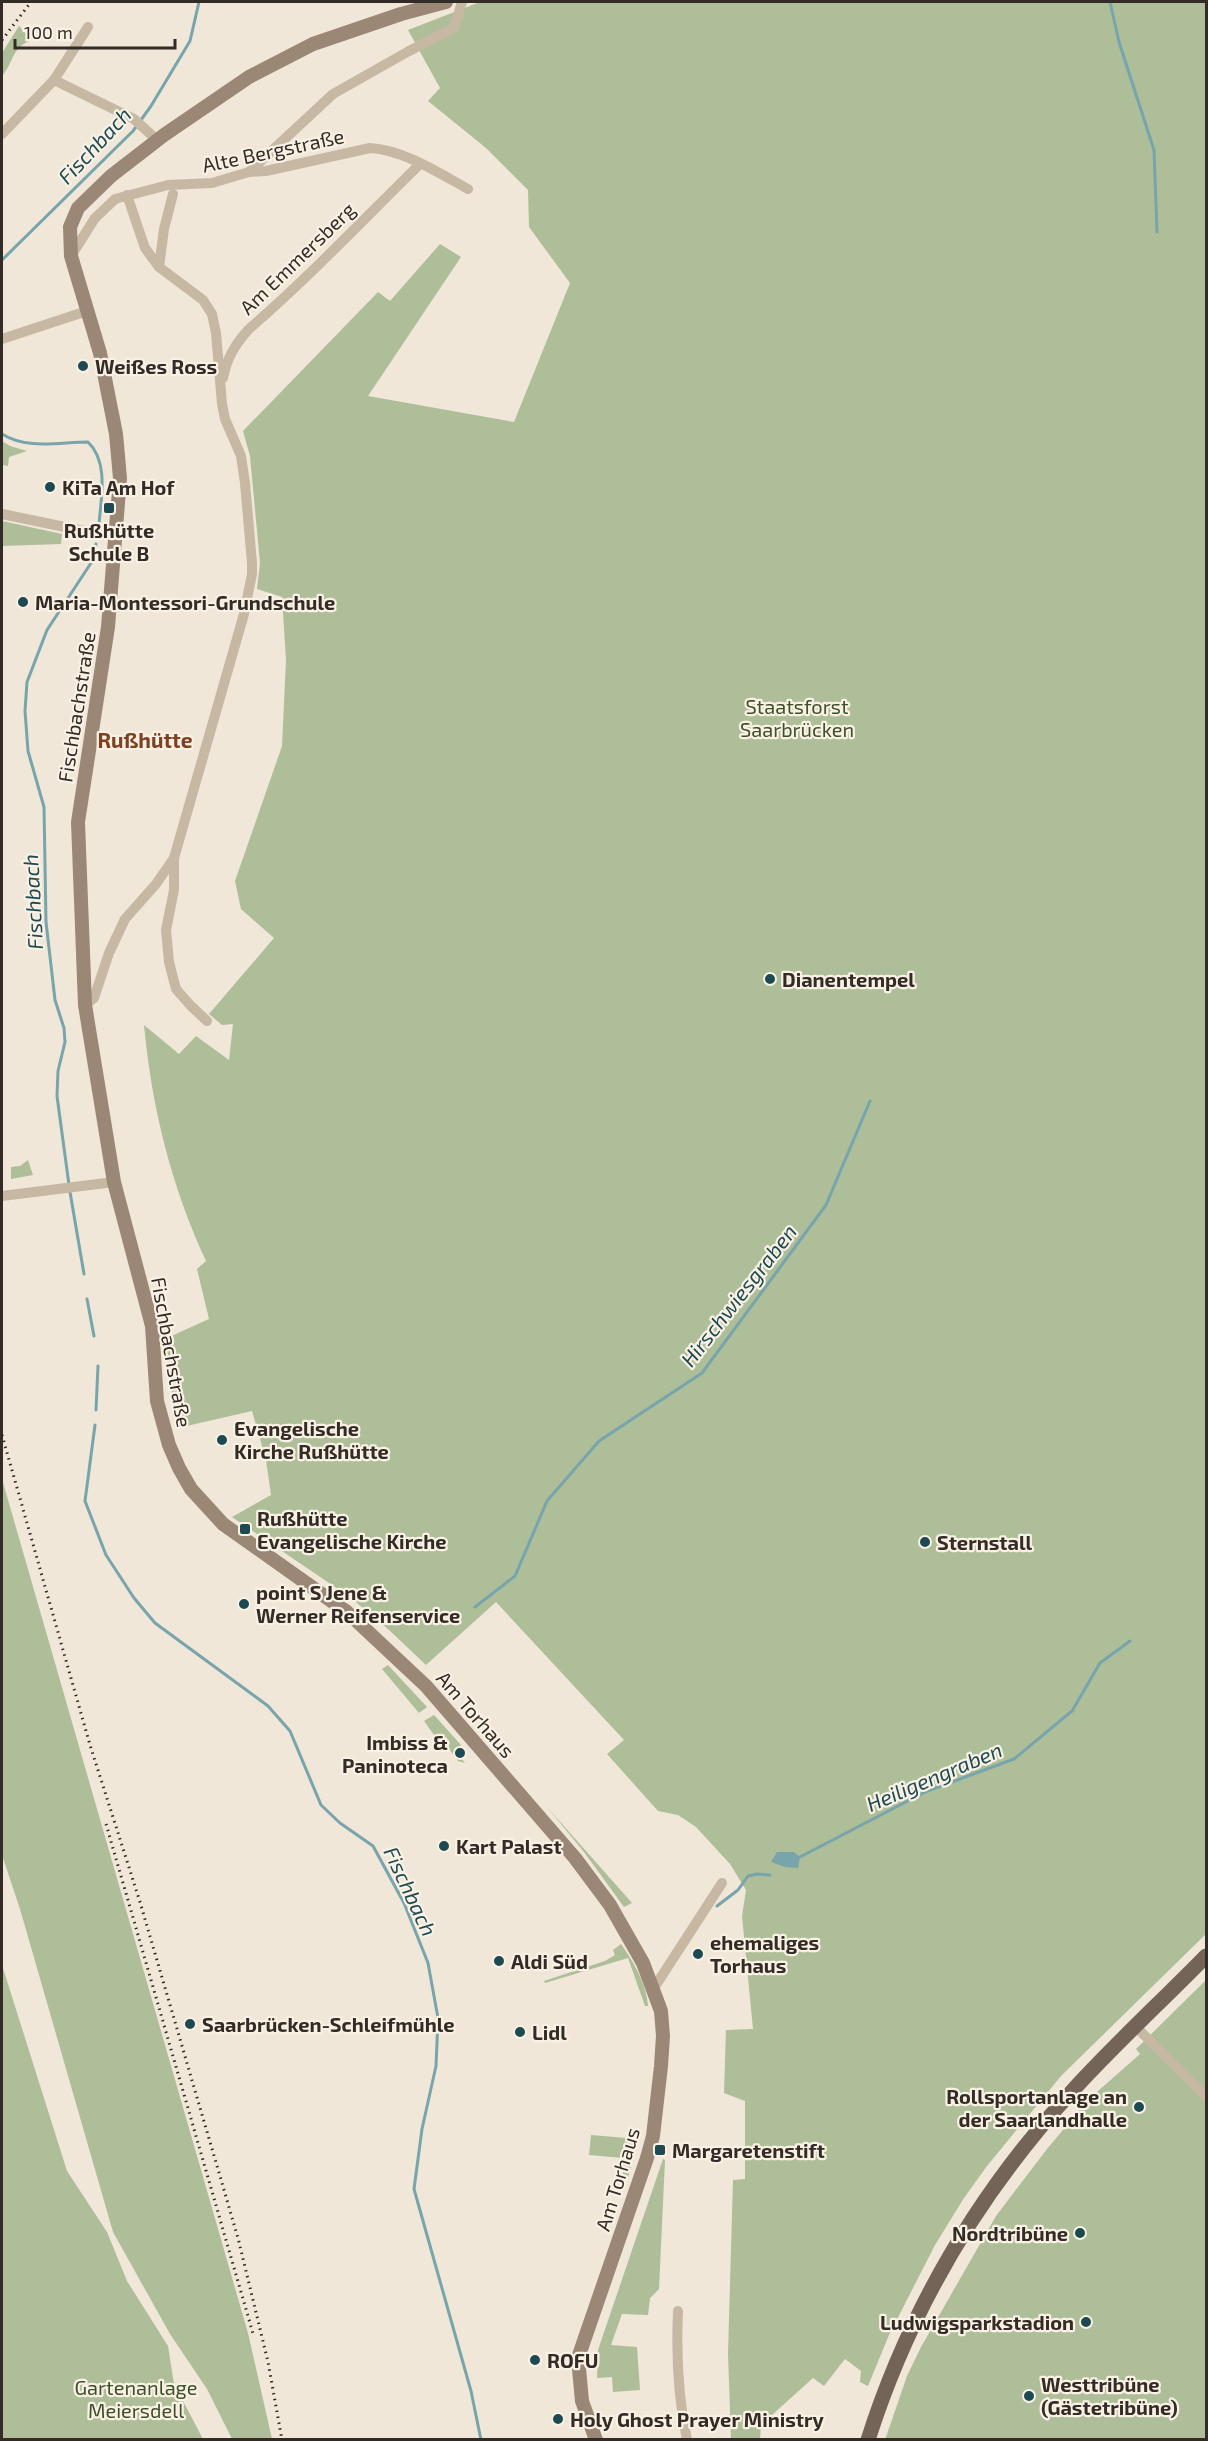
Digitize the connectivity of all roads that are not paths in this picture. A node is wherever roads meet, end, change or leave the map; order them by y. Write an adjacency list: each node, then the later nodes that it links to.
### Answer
1 (446, 2): 3 (main road)
2 (462, 2): 9 (street)
3 (425, 4): 7 (main road)
4 (88, 27): 5 (street)
5 (54, 80): 6 (street); 7 (street)
6 (2, 134)
7 (157, 140): 13 (main road, Fischbachstraße)
8 (420, 164): 9 (street, Alte Bergstraße); 10 (street, Alte Bergstraße); 17 (street, Am Emmersberg)
9 (249, 172): 12 (street, Alte Bergstraße)
10 (468, 189)
11 (173, 194): 14 (street)
12 (127, 195): 13 (street, Alte Bergstraße); 14 (street, Am Emmersberg)
13 (70, 256): 15 (main road, Fischbachstraße)
14 (159, 267): 17 (street, Am Emmersberg)
15 (87, 311): 16 (street); 19 (main road, Fischbachstraße)
16 (2, 339)
17 (221, 390): 20 (street, Am Emmersberg)
18 (2, 513): 19 (street)
19 (110, 534): 21 (main road, Fischbachstraße)
20 (174, 858): 21 (street, Am Emmersberg); 22 (street, Am Emmersberg)
21 (85, 1005): 23 (main road, Fischbachstraße)
22 (207, 1021)
23 (114, 1182): 24 (street); 25 (main road, Fischbachstraße)
24 (2, 1196)
25 (215, 1516): 28 (main road, Am Torhaus)
26 (722, 1883): 28 (street)
27 (1206, 1956): 29 (main road)
28 (654, 1988): 32 (main road, Am Torhaus)
29 (1136, 2027): 30 (street); 34 (main road)
30 (1206, 2096)
31 (678, 2311): 33 (street)
32 (596, 2439)
33 (687, 2439)
34 (868, 2439)

